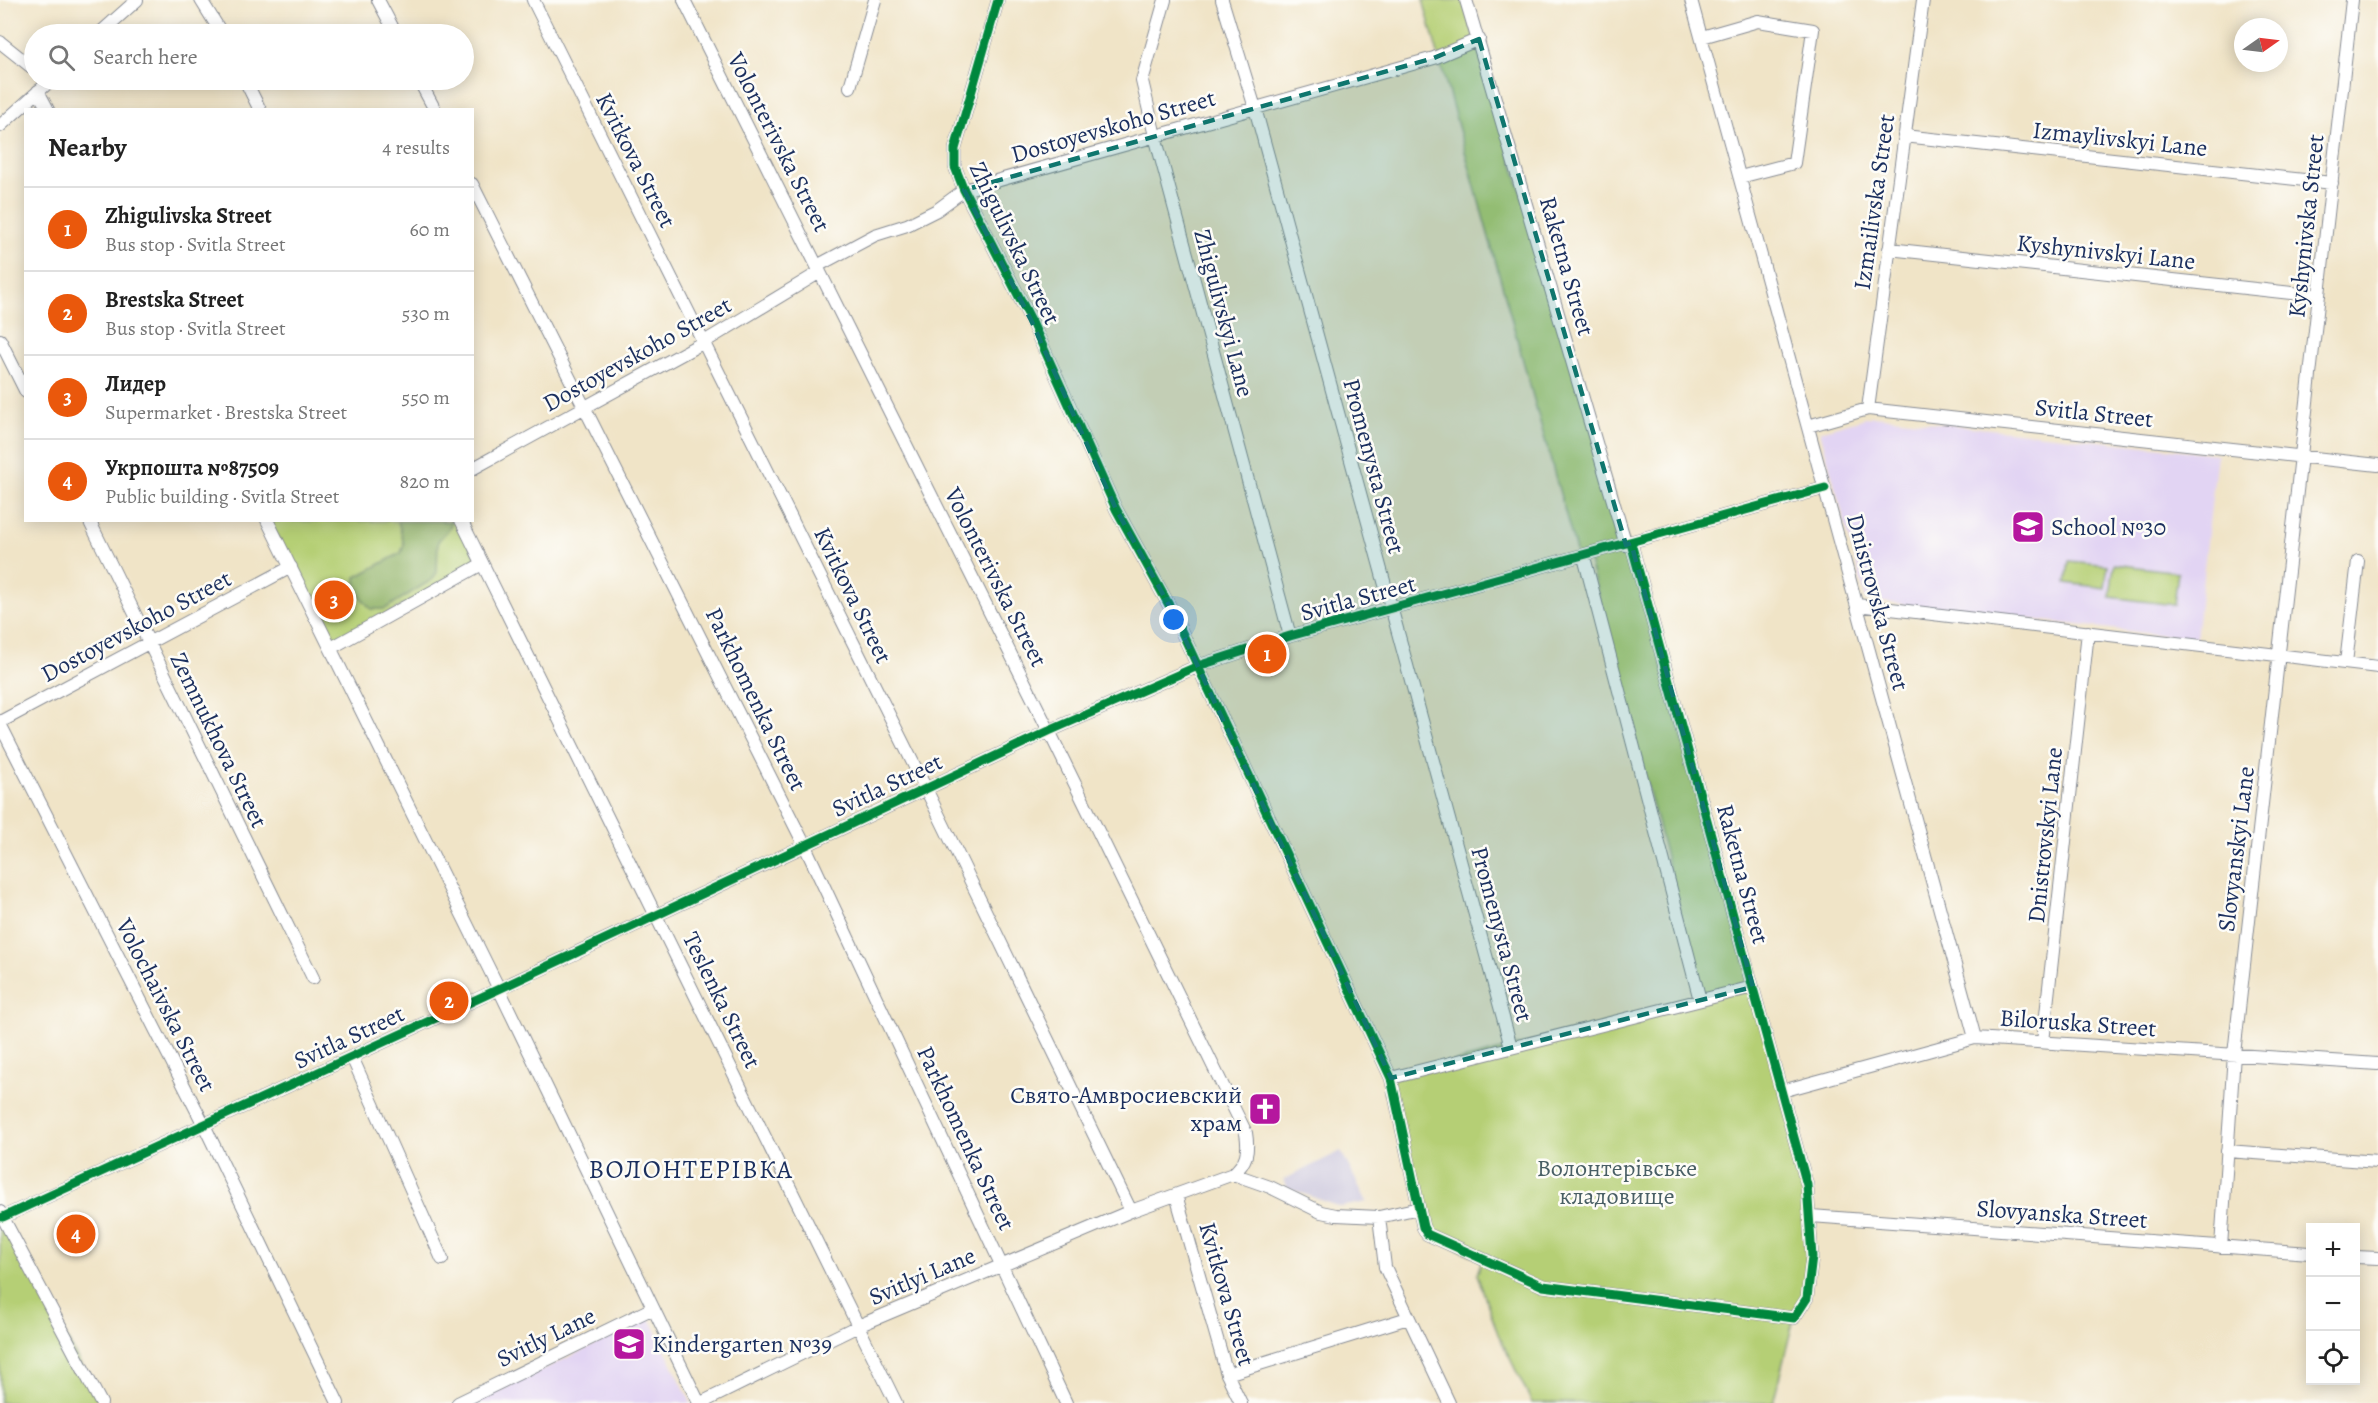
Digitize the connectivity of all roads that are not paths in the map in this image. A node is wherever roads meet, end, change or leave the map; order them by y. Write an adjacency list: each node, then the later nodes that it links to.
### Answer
1 (137, 0): 14 (street)
2 (201, 0): 15 (street)
3 (378, 0): 16 (street)
4 (533, 0): 40 (street, Kvitkova Street)
5 (684, 0): 37 (street, Volonterivska Street)
6 (875, 0): 21 (street)
7 (998, 0): 35 (street, Zhigulivska Street)
8 (1165, 0): 30 (street, Zhigulivskyi Lane)
9 (1222, 0): 28 (street, Promenysta Street)
10 (1466, 0): 18 (street, Raketna Street)
11 (1691, 0): 17 (street, Dnistrovska Street)
12 (1923, 0): 31 (street, Izmailivska Street)
13 (2352, 0): 33 (street, Kyshynivska Street)
14 (110, 24)
15 (216, 24)
16 (391, 24)
17 (1701, 37): 32 (street, Dnistrovska Street); 32 (street)
18 (1479, 39): 28 (street, Dostoyevskoho Street); 52 (street, Raketna Street)
19 (0, 42): 20 (street)
20 (24, 61)
21 (850, 87)
22 (250, 90): 26 (street)
23 (424, 90): 27 (street)
24 (38, 91): 25 (street); 29 (street)
25 (47, 108)
26 (259, 108)
27 (434, 108)
28 (1255, 108): 30 (street, Dostoyevskoho Street); 58 (street, Promenysta Street)
29 (0, 126)
30 (1155, 136): 35 (street, Dostoyevskoho Street); 60 (street, Zhigulivskyi Lane)
31 (1904, 136): 33 (street, Izmaylivskyi Lane); 36 (street, Izmailivska Street)
32 (1740, 177): 44 (street, Dnistrovska Street)
33 (2332, 183): 38 (street, Kyshynivska Street)
34 (474, 188): 42 (street, Parkhomenka Street)
35 (964, 190): 37 (street, Dostoyevskoho Street); 65 (street, Zhigulivska Street)
36 (1889, 249): 38 (street, Kyshynivskyi Lane); 43 (street, Izmailivska Street)
37 (819, 269): 40 (street, Dostoyevskoho Street); 68 (street, Volonterivska Street)
38 (2319, 297): 45 (street, Kyshynivska Street)
39 (0, 340): 41 (street)
40 (704, 342): 42 (street, Dostoyevskoho Street); 69 (street, Kvitkova Street)
41 (24, 388)
42 (586, 406): 47 (street, Dostoyevskoho Street); 70 (street, Parkhomenka Street)
43 (1868, 409): 44 (street, Svitla Street); 45 (street, Svitla Street)
44 (1808, 426): 48 (street, Dnistrovska Street)
45 (2301, 457): 46 (street, Svitla Street); 63 (street, Slovyanskyi Lane)
46 (2378, 465)
47 (474, 468)
48 (1826, 488): 52 (street, Svitla Street); 57 (street, Dnistrovska Street)
49 (90, 522): 61 (street, Zemnukhova Street)
50 (268, 522): 56 (street)
51 (462, 522): 55 (street, Teslenka Street)
52 (1629, 544): 53 (street, Svitla Street); 73 (street, Raketna Street)
53 (1584, 556): 58 (street, Svitla Street); 75 (street)
54 (2358, 561): 64 (street)
55 (482, 564): 62 (street); 71 (street, Teslenka Street)
56 (291, 567): 61 (street, Dostoyevskoho Street); 62 (street)
57 (1857, 605): 59 (street); 76 (street, Dnistrovska Street)
58 (1391, 609): 60 (street, Svitla Street); 78 (street, Promenysta Street)
59 (2088, 632): 63 (street); 77 (street, Dnistrovskyi Lane)
60 (1290, 636): 65 (street, Svitla Street)
61 (149, 643): 67 (street, Dostoyevskoho Street); 72 (street, Zemnukhova Street)
62 (331, 648): 74 (street)
63 (2280, 655): 64 (street); 79 (street, Slovyanskyi Lane)
64 (2346, 663): 66 (street)
65 (1198, 666): 68 (street, Svitla Street); 82 (street, Zhigulivska Street)
66 (2378, 667)
67 (0, 723): 84 (street, Volochaivska Street)
68 (1049, 731): 69 (street, Svitla Street); 87 (street, Volonterivska Street)
69 (926, 789): 70 (street, Svitla Street); 90 (street, Kvitkova Street)
70 (805, 846): 71 (street, Svitla Street); 99 (street, Parkhomenka Street)
71 (657, 915): 74 (street, Svitla Street); 102 (street, Teslenka Street)
72 (313, 978)
73 (1753, 987): 75 (street); 83 (street, Raketna Street)
74 (499, 989): 80 (street, Svitla Street); 100 (street)
75 (1700, 1000): 78 (street)
76 (1975, 1038): 77 (street, Biloruska Street); 83 (street, Biloruska Street)
77 (2043, 1042): 79 (street, Biloruska Street)
78 (1511, 1047): 82 (street)
79 (2234, 1054): 81 (street, Biloruska Street); 85 (street, Slovyanskyi Lane)
80 (352, 1057): 84 (street, Svitla Street); 98 (street)
81 (2378, 1064)
82 (1391, 1078): 89 (street, Zhigulivska Street)
83 (1782, 1092): 92 (street, Raketna Street)
84 (204, 1125): 91 (street, Svitla Street); 105 (street, Volochaivska Street)
85 (2227, 1151): 86 (street); 94 (street, Slovyanskyi Lane)
86 (2378, 1162)
87 (1233, 1174): 88 (street, Svitlyi Lane); 93 (street)
88 (1176, 1195): 90 (street, Svitlyi Lane); 103 (street, Kvitkova Street)
89 (1419, 1208): 92 (street, Raketna Street); 93 (street)
90 (1131, 1211): 99 (street, Svitlyi Lane)
91 (2, 1214): 104 (street)
92 (1811, 1216): 94 (street, Slovyanska Street)
93 (1379, 1217): 101 (street)
94 (2221, 1247): 95 (street, Slovyanska Street)
95 (2306, 1253)
96 (2360, 1257): 97 (street)
97 (2378, 1258)
98 (442, 1259)
99 (1002, 1265): 102 (street, Svitlyi Lane); 109 (street, Parkhomenka Street)
100 (653, 1308): 106 (street, Svitly Lane); 107 (street)
101 (1408, 1318): 103 (street); 111 (street)
102 (858, 1326): 107 (street, Svitlyi Lane); 108 (street, Teslenka Street)
103 (1227, 1374): 110 (street, Kvitkova Street)
104 (101, 1403)
105 (338, 1403)
106 (458, 1403)
107 (700, 1403)
108 (896, 1403)
109 (1066, 1403)
110 (1241, 1403)
111 (1449, 1403)

